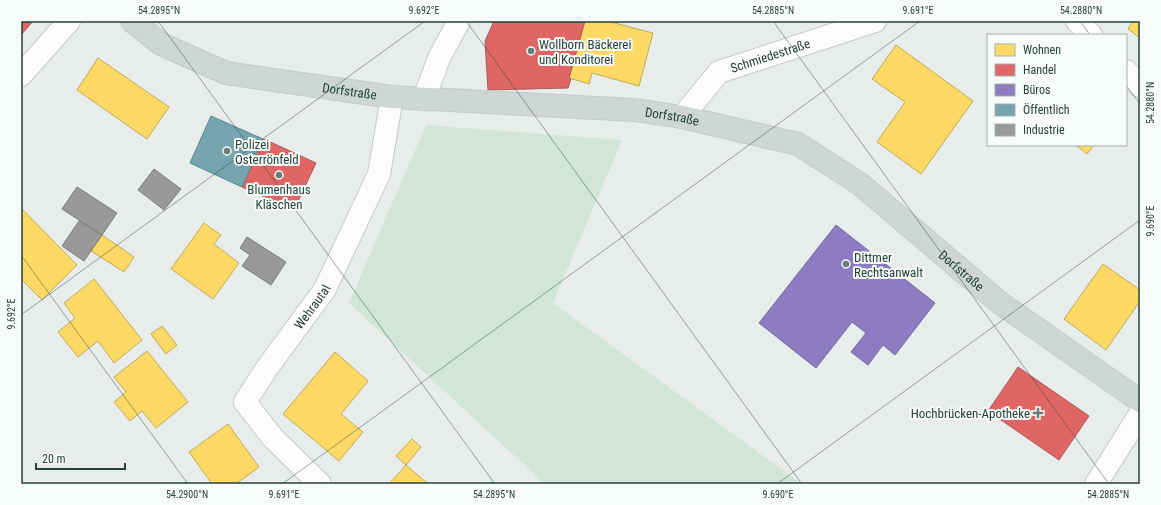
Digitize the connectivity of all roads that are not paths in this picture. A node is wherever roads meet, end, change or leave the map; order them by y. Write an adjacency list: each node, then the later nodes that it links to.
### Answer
1 (70, 21): 8 (street)
2 (132, 21): 10 (main road, Dorfstraße)
3 (459, 21): 11 (street)
4 (876, 21): 12 (street, Schmiedestraße)
5 (1077, 21): 6 (street)
6 (1090, 34)
7 (1127, 73): 9 (street)
8 (21, 75)
9 (1140, 86)
10 (392, 97): 11 (main road, Dorfstraße); 15 (street, Wehrautal)
11 (424, 99): 12 (main road, Dorfstraße)
12 (682, 117): 13 (main road, Dorfstraße)
13 (1140, 401)
14 (1140, 414): 16 (street)
15 (320, 484)
16 (1096, 484)

